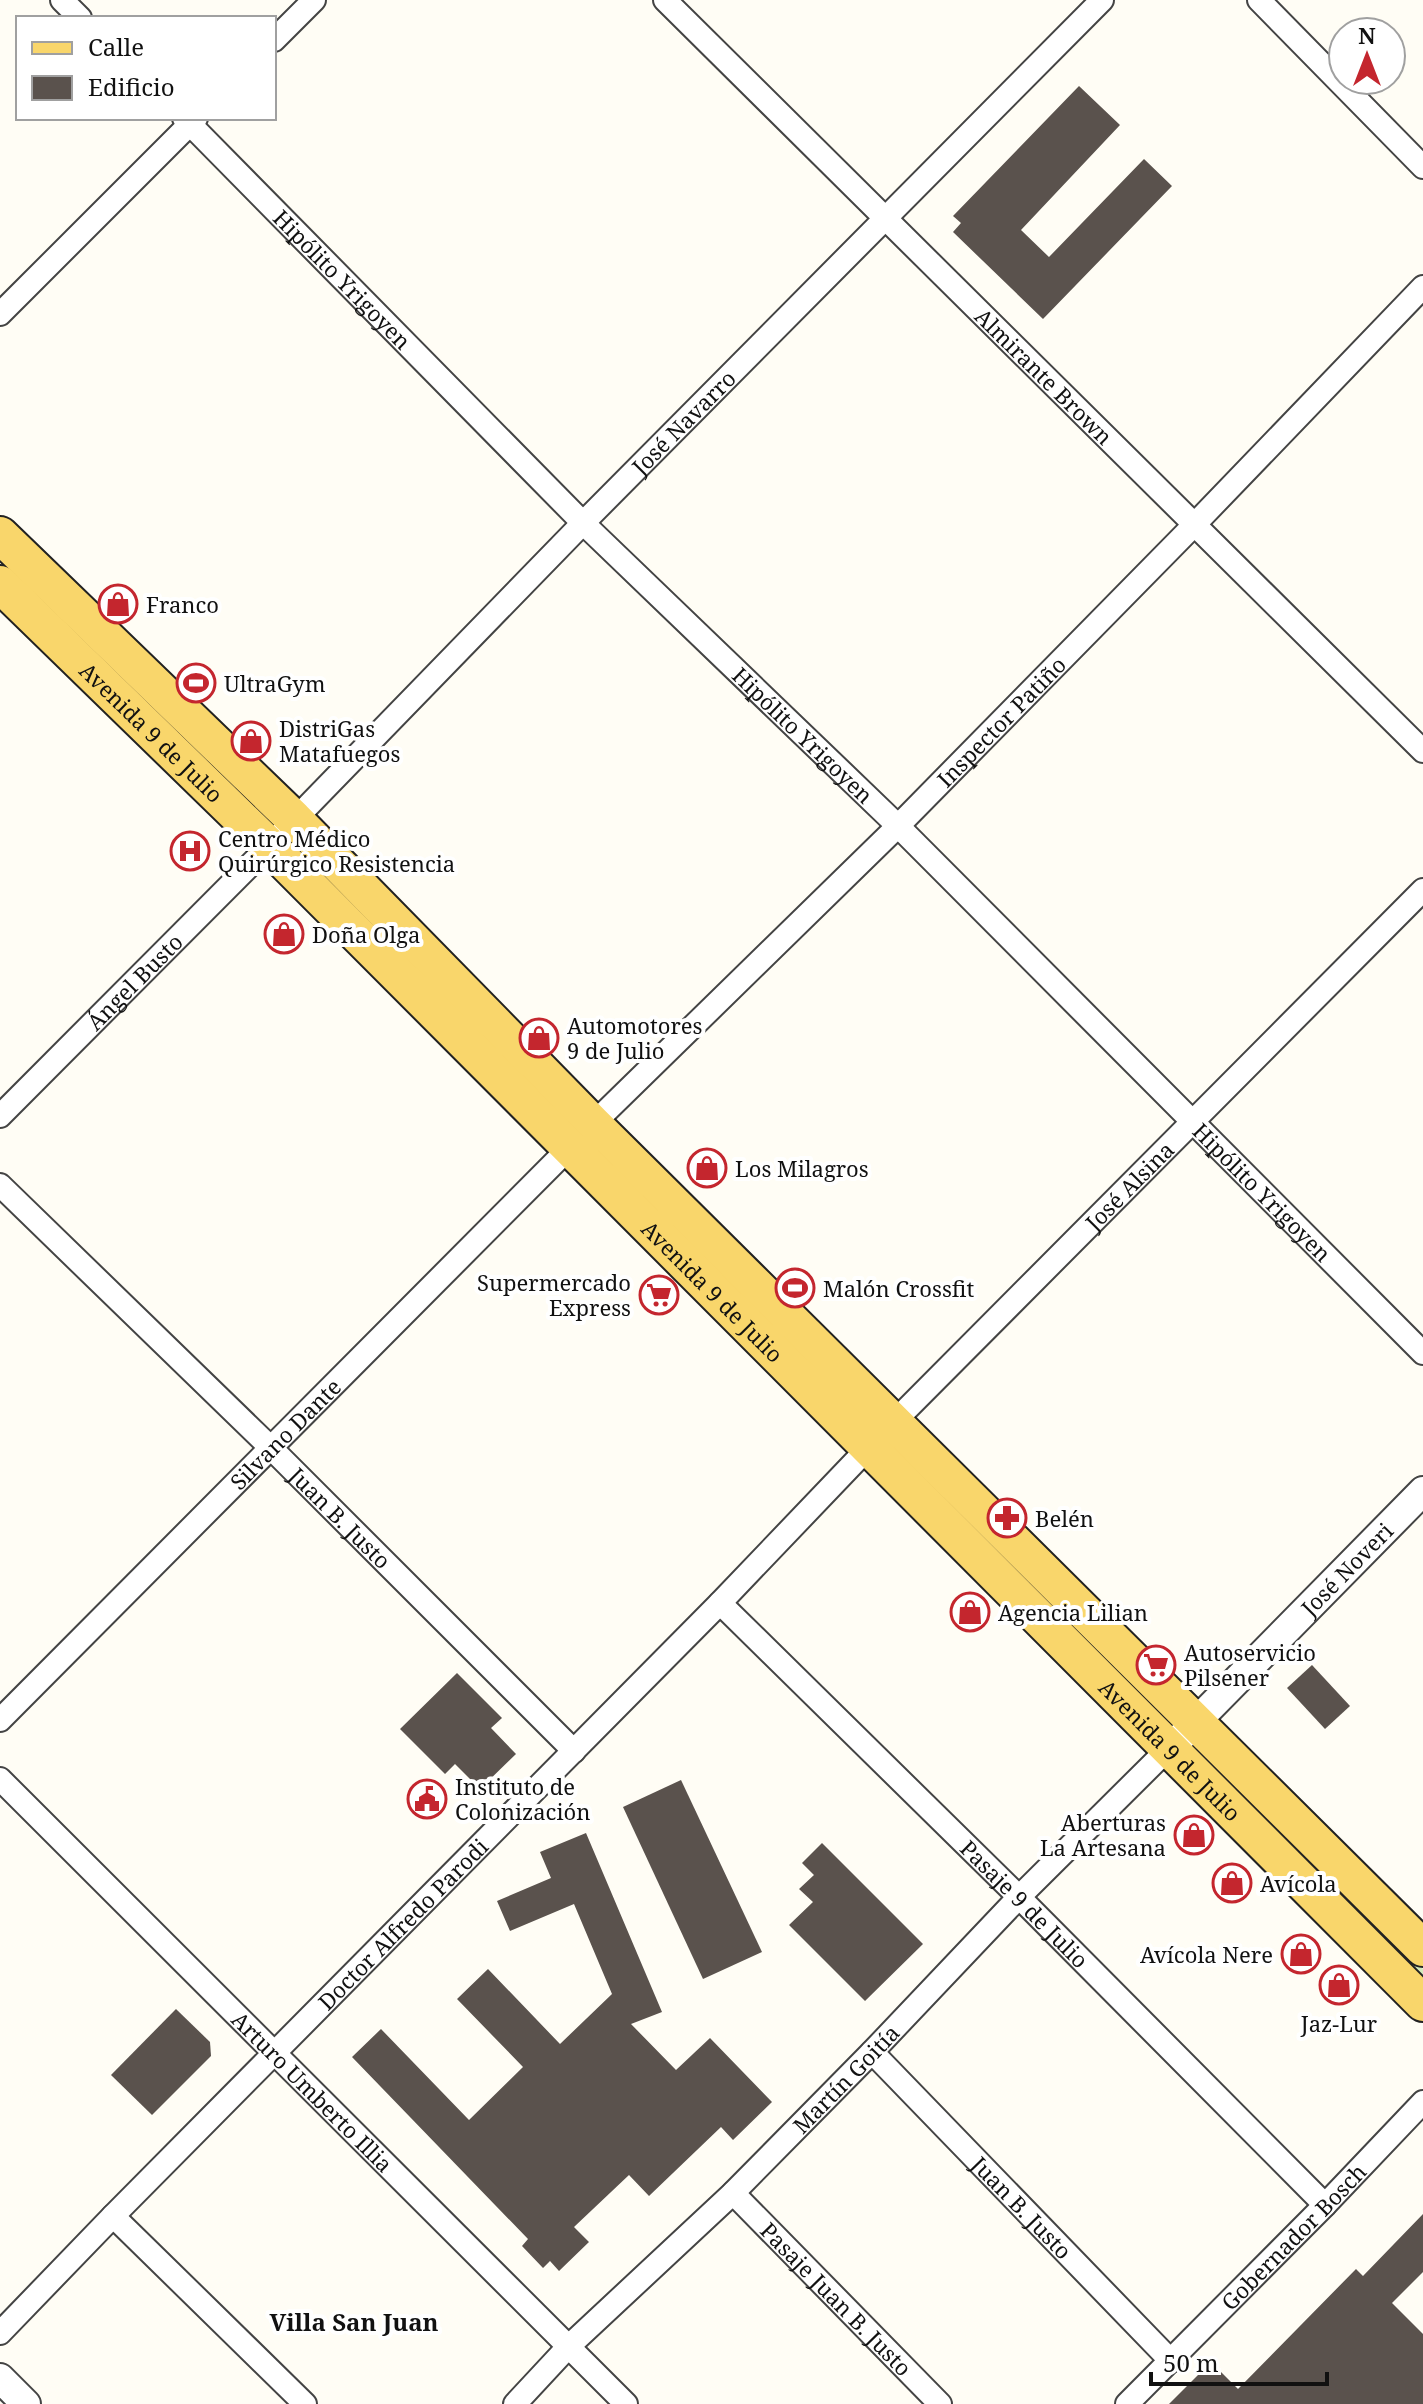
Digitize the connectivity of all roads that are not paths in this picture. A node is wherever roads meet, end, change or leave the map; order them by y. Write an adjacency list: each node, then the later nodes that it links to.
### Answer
1 (62, 0): 6 (street)
2 (314, 0): 7 (street)
3 (665, 0): 10 (street, Almirante Brown)
4 (1102, 0): 10 (street, José Navarro)
5 (1259, 0): 9 (street)
6 (78, 16)
7 (276, 38)
8 (190, 120): 12 (street); 13 (street, Hipólito Yrigoyen)
9 (1423, 167)
10 (886, 219): 13 (street, José Navarro); 14 (street, Almirante Brown)
11 (1423, 287): 14 (street, Inspector Patiño)
12 (0, 314)
13 (583, 523): 18 (street, José Navarro); 19 (street, Hipólito Yrigoyen)
14 (1194, 525): 17 (street, Almirante Brown); 19 (street, Inspector Patiño)
15 (0, 535): 18 (main road, Avenida 9 de Julio)
16 (0, 584): 20 (main road, Avenida 9 de Julio)
17 (1423, 751)
18 (294, 819): 20 (street, José Navarro); 24 (main road, Avenida 9 de Julio)
19 (898, 826): 23 (street, Hipólito Yrigoyen); 24 (street, Inspector Patiño)
20 (269, 846): 22 (street, Ángel Busto); 24 (main road, Avenida 9 de Julio)
21 (1423, 890): 23 (street, José Alsina)
22 (0, 1116)
23 (1193, 1120): 26 (street, Hipólito Yrigoyen); 27 (street, José Alsina)
24 (582, 1136): 27 (main road, Avenida 9 de Julio); 28 (main road, Avenida 9 de Julio); 29 (street, Silvano Dante)
25 (0, 1185): 29 (street, Juan B. Justo)
26 (1423, 1353)
27 (895, 1421): 28 (street, José Alsina); 33 (main road, Avenida 9 de Julio)
28 (870, 1446): 31 (street, Doctor Alfredo Parodi); 34 (main road, Avenida 9 de Julio)
29 (272, 1449): 32 (street, Silvano Dante); 35 (street, Juan B. Justo)
30 (1423, 1491): 33 (street, José Noveri)
31 (720, 1603): 35 (street, Doctor Alfredo Parodi); 37 (street, Pasaje 9 de Julio)
32 (0, 1720)
33 (1196, 1723): 34 (street, José Noveri); 38 (main road, Avenida 9 de Julio)
34 (1169, 1748): 37 (street, Martín Goitía); 39 (main road, Avenida 9 de Julio)
35 (574, 1751): 41 (street, Doctor Alfredo Parodi)
36 (0, 1779): 41 (street, Arturo Umberto Illia)
37 (1019, 1897): 40 (street, Martín Goitía); 44 (street, Pasaje 9 de Julio)
38 (1423, 1948)
39 (1423, 2003)
40 (872, 2052): 43 (street, Martín Goitía); 48 (street, Juan B. Justo)
41 (276, 2054): 45 (street, Doctor Alfredo Parodi); 47 (street, Arturo Umberto Illia)
42 (1423, 2102): 44 (street, Gobernador Bosch)
43 (733, 2193): 47 (street, Martín Goitía); 54 (street, Pasaje Juan B. Justo)
44 (1325, 2205): 48 (street, Gobernador Bosch)
45 (113, 2216): 46 (street, Doctor Alfredo Parodi); 51 (street)
46 (0, 2333)
47 (568, 2347): 52 (street, Martín Goitía); 53 (street, Arturo Umberto Illia)
48 (1171, 2361): 55 (street, Gobernador Bosch)
49 (0, 2378): 50 (street)
50 (26, 2404)
51 (305, 2404)
52 (515, 2404)
53 (626, 2404)
54 (940, 2404)
55 (1127, 2404)

